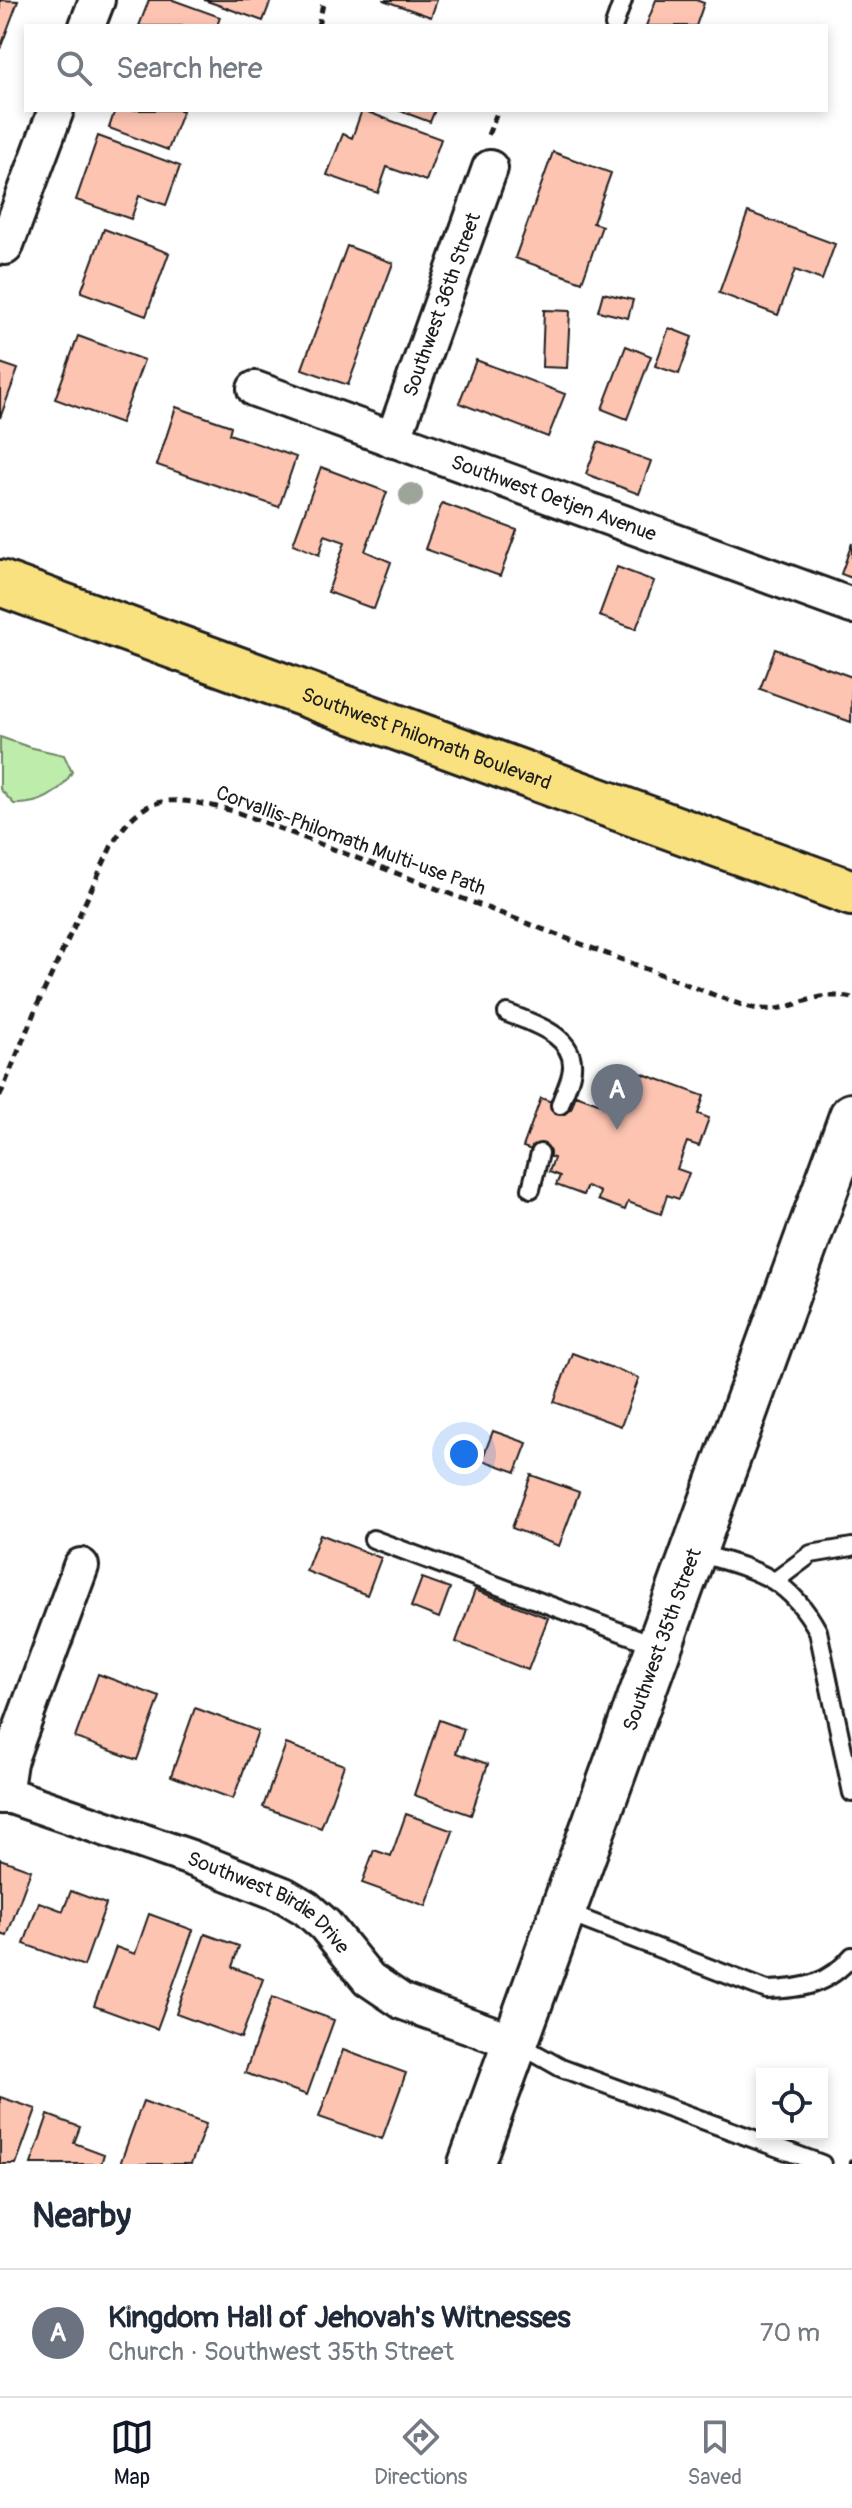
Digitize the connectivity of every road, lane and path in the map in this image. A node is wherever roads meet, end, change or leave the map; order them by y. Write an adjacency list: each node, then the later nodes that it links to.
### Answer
1 (97, 0): 4 (street)
2 (324, 0): 5 (path)
3 (623, 0): 6 (lane)
4 (88, 24)
5 (318, 24)
6 (614, 24)
7 (55, 112): 9 (street)
8 (490, 168): 11 (street, Southwest 36th Street)
9 (5, 247)
10 (255, 389): 11 (street, Southwest Oetjen Avenue)
11 (393, 440): 13 (street, Southwest Oetjen Avenue)
12 (0, 583): 14 (highway, Southwest Philomath Boulevard)
13 (852, 606)
14 (852, 893)
15 (852, 998): 17 (path, Corvallis-Philomath Multi-use Path)
16 (507, 1013): 18 (lane)
17 (0, 1096)
18 (560, 1105)
19 (852, 1116): 24 (street, Southwest 35th Street)
20 (540, 1153): 21 (lane)
21 (531, 1189)
22 (373, 1539): 27 (lane)
23 (852, 1547): 26 (lane)
24 (694, 1552): 26 (lane); 27 (street, Southwest 35th Street)
25 (81, 1566): 29 (street)
26 (775, 1581): 28 (lane)
27 (659, 1647): 30 (street, Southwest 35th Street)
28 (852, 1793)
29 (2, 1795): 32 (street, Southwest Birdie Drive)
30 (563, 1912): 31 (lane); 32 (street, Southwest 35th Street)
31 (852, 1956)
32 (515, 2042): 33 (street, Southwest 35th Street); 34 (lane)
33 (471, 2164)
34 (822, 2164)

